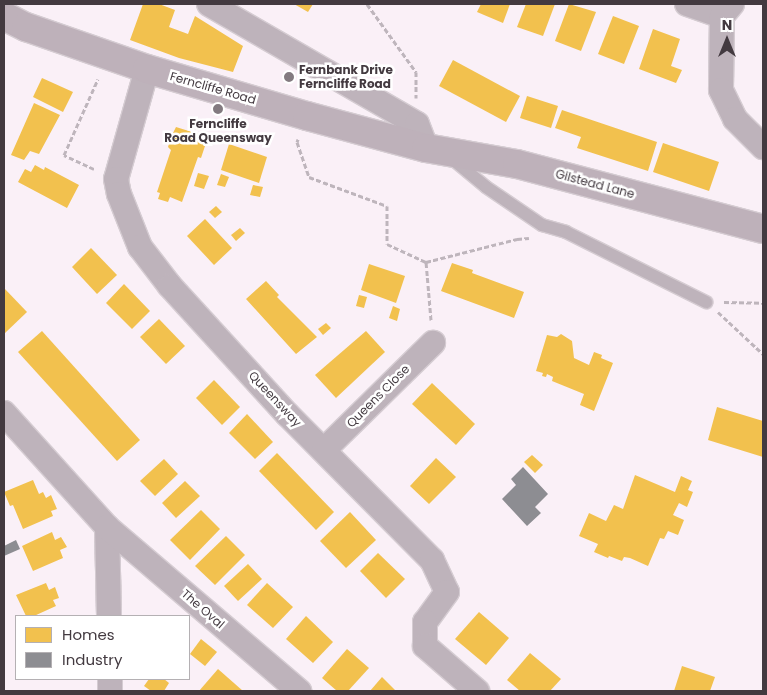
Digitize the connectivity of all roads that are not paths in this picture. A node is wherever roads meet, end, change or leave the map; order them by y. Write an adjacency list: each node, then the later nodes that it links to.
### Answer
1 (209, 4): 6 (street)
2 (687, 4): 3 (street)
3 (727, 10): 7 (street)
4 (4, 16): 5 (street, Ferncliffe Road)
5 (147, 68): 6 (street, Ferncliffe Road); 12 (street, Queensway)
6 (428, 141): 8 (street, Gilstead Lane); 9 (lane)
7 (763, 147)
8 (763, 228)
9 (706, 302)
10 (433, 343): 12 (street, Queens Close)
11 (4, 413): 13 (street, The Oval)
12 (324, 450): 16 (street, Queensway)
13 (107, 527): 14 (street); 15 (street, The Oval)
14 (109, 615)
15 (299, 691)
16 (477, 691)

